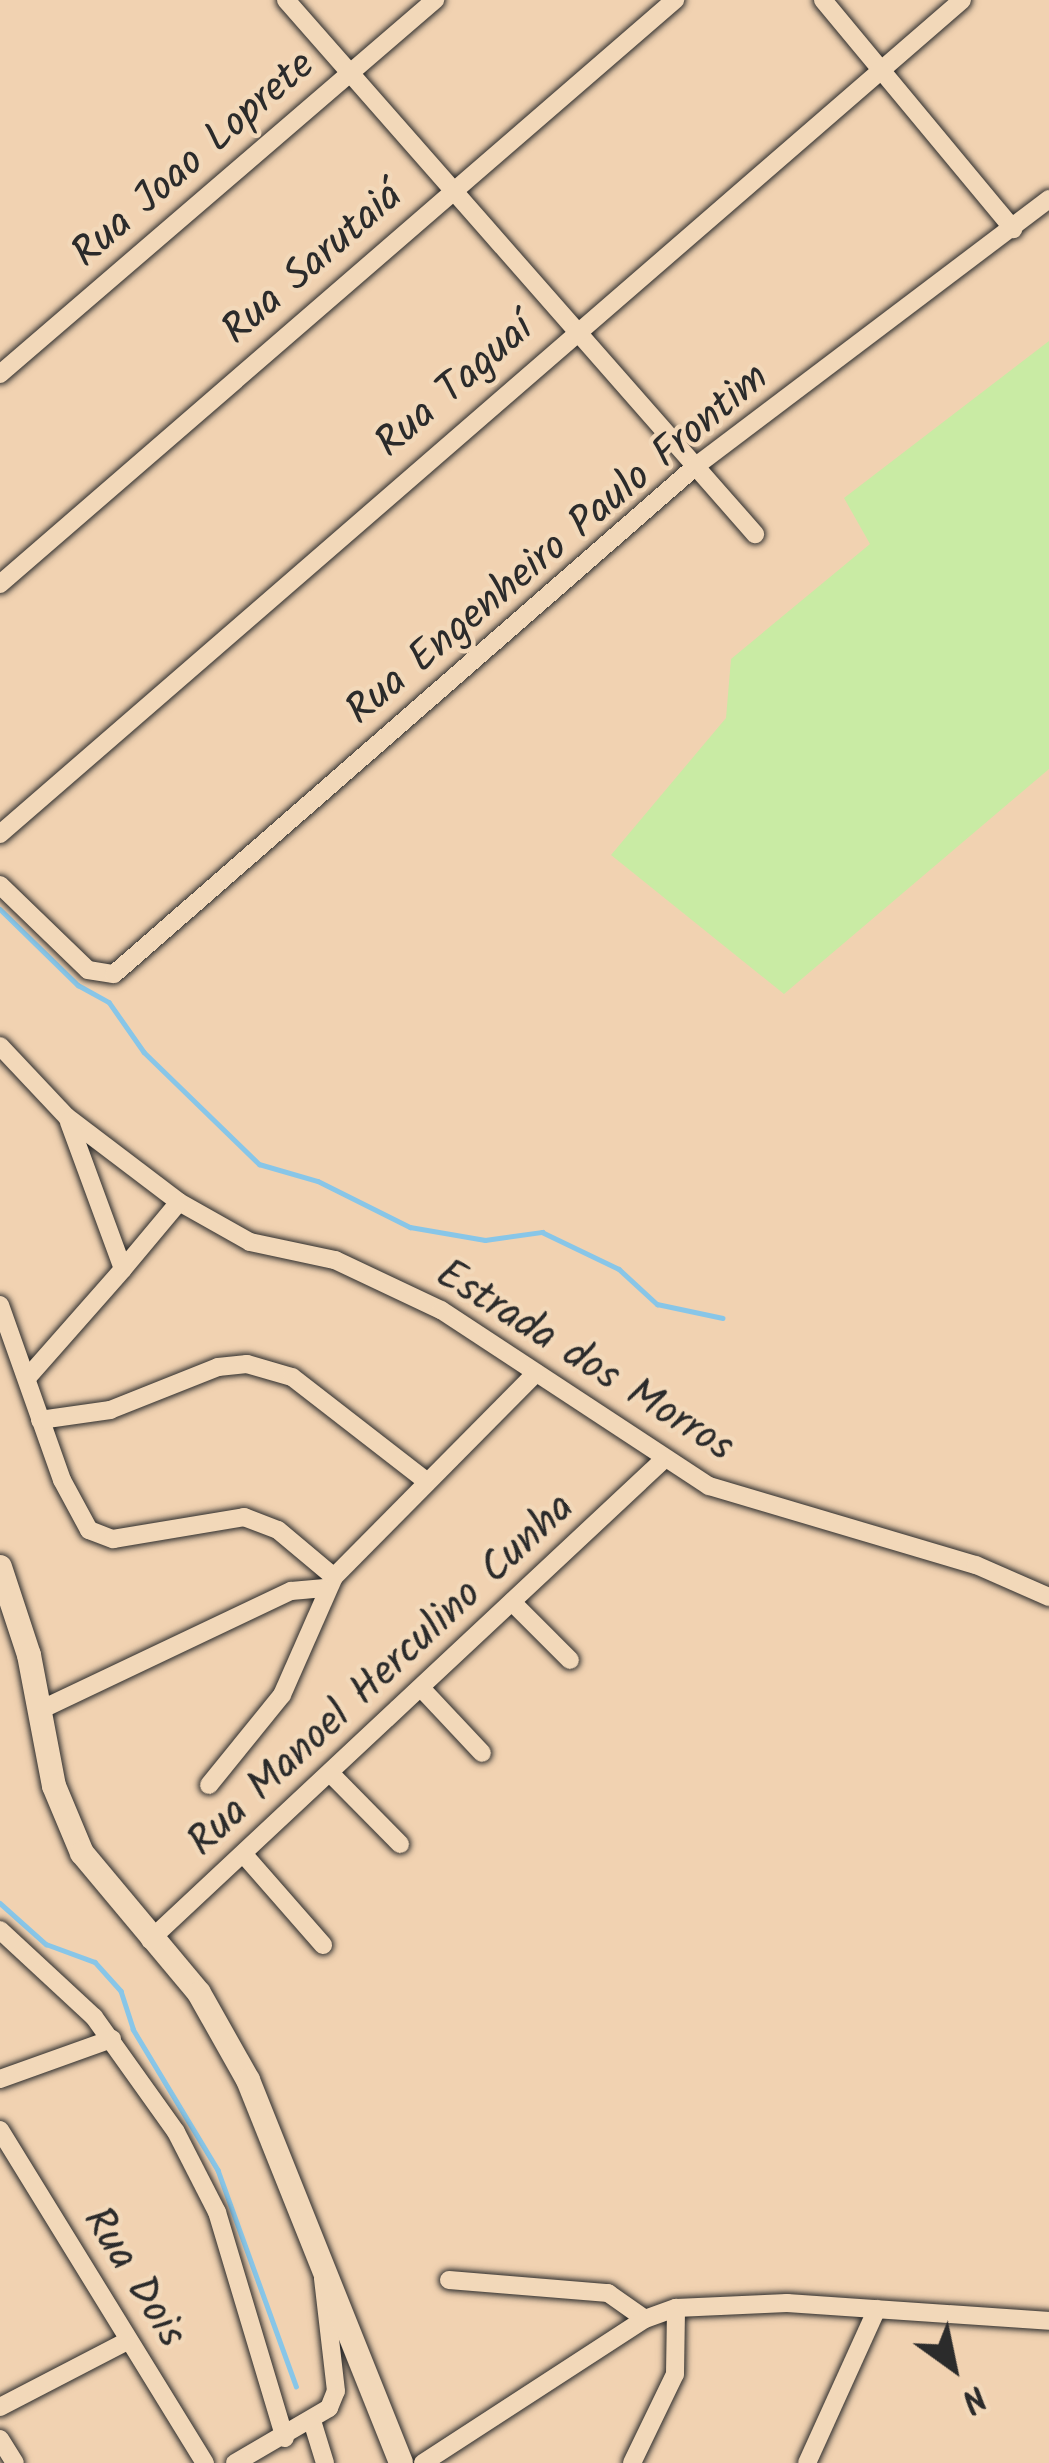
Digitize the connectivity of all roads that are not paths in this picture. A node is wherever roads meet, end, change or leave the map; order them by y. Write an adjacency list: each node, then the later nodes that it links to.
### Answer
1 (286, 0): 7 (street)
2 (435, 0): 7 (street, Rua Joao Loprete)
3 (675, 0): 8 (street, Rua Sarutaiá)
4 (823, 0): 6 (street)
5 (962, 0): 6 (street, Rua Taguaí)
6 (879, 70): 10 (street); 11 (street, Rua Taguaí)
7 (350, 74): 8 (street); 12 (street, Rua Joao Loprete)
8 (453, 190): 11 (street); 15 (street, Rua Sarutaiá)
9 (1049, 199): 10 (street, Rua Engenheiro Paulo Frontim)
10 (1013, 229): 13 (street, Rua Engenheiro Paulo Frontim)
11 (578, 329): 13 (street); 16 (street, Rua Taguaí)
12 (0, 374)
13 (696, 466): 14 (street); 17 (street, Rua Engenheiro Paulo Frontim)
14 (755, 534)
15 (0, 584)
16 (0, 834)
17 (0, 885)
18 (0, 1046): 19 (street, Estrada dos Morros)
19 (67, 1118): 20 (street, Estrada dos Morros); 21 (street)
20 (179, 1202): 21 (street); 23 (street, Estrada dos Morros)
21 (123, 1269): 24 (street)
22 (0, 1305): 24 (street)
23 (536, 1373): 26 (street, Estrada dos Morros); 27 (street)
24 (27, 1378): 25 (street)
25 (40, 1420): 27 (street); 29 (street)
26 (662, 1461): 30 (street, Estrada dos Morros); 31 (street, Rua Manoel Herculino Cunha)
27 (425, 1480): 29 (street)
28 (0, 1567): 34 (main road)
29 (330, 1582): 34 (street); 37 (street)
30 (1049, 1597)
31 (512, 1602): 32 (street); 33 (street, Rua Manoel Herculino Cunha)
32 (570, 1660)
33 (421, 1688): 35 (street); 36 (street, Rua Manoel Herculino Cunha)
34 (38, 1712): 41 (main road)
35 (482, 1753)
36 (332, 1775): 38 (street); 39 (street, Rua Manoel Herculino Cunha)
37 (209, 1785)
38 (400, 1844)
39 (246, 1857): 41 (street, Rua Manoel Herculino Cunha); 42 (street)
40 (0, 1930): 43 (street)
41 (150, 1940): 46 (main road)
42 (323, 1945)
43 (112, 2039): 44 (street); 55 (street)
44 (0, 2079)
45 (0, 2130): 52 (street, Rua Dois)
46 (326, 2267): 54 (street); 61 (main road)
47 (449, 2280): 50 (street)
48 (676, 2308): 49 (street); 50 (street); 63 (street)
49 (877, 2309): 51 (street); 64 (street)
50 (645, 2320): 62 (street)
51 (1049, 2321)
52 (129, 2340): 53 (street); 58 (street, Rua Dois)
53 (0, 2407)
54 (313, 2424): 55 (street); 60 (street)
55 (285, 2438): 59 (street)
56 (0, 2439): 57 (street)
57 (15, 2463)
58 (205, 2463)
59 (235, 2463)
60 (326, 2463)
61 (401, 2463)
62 (423, 2463)
63 (632, 2463)
64 (807, 2463)

